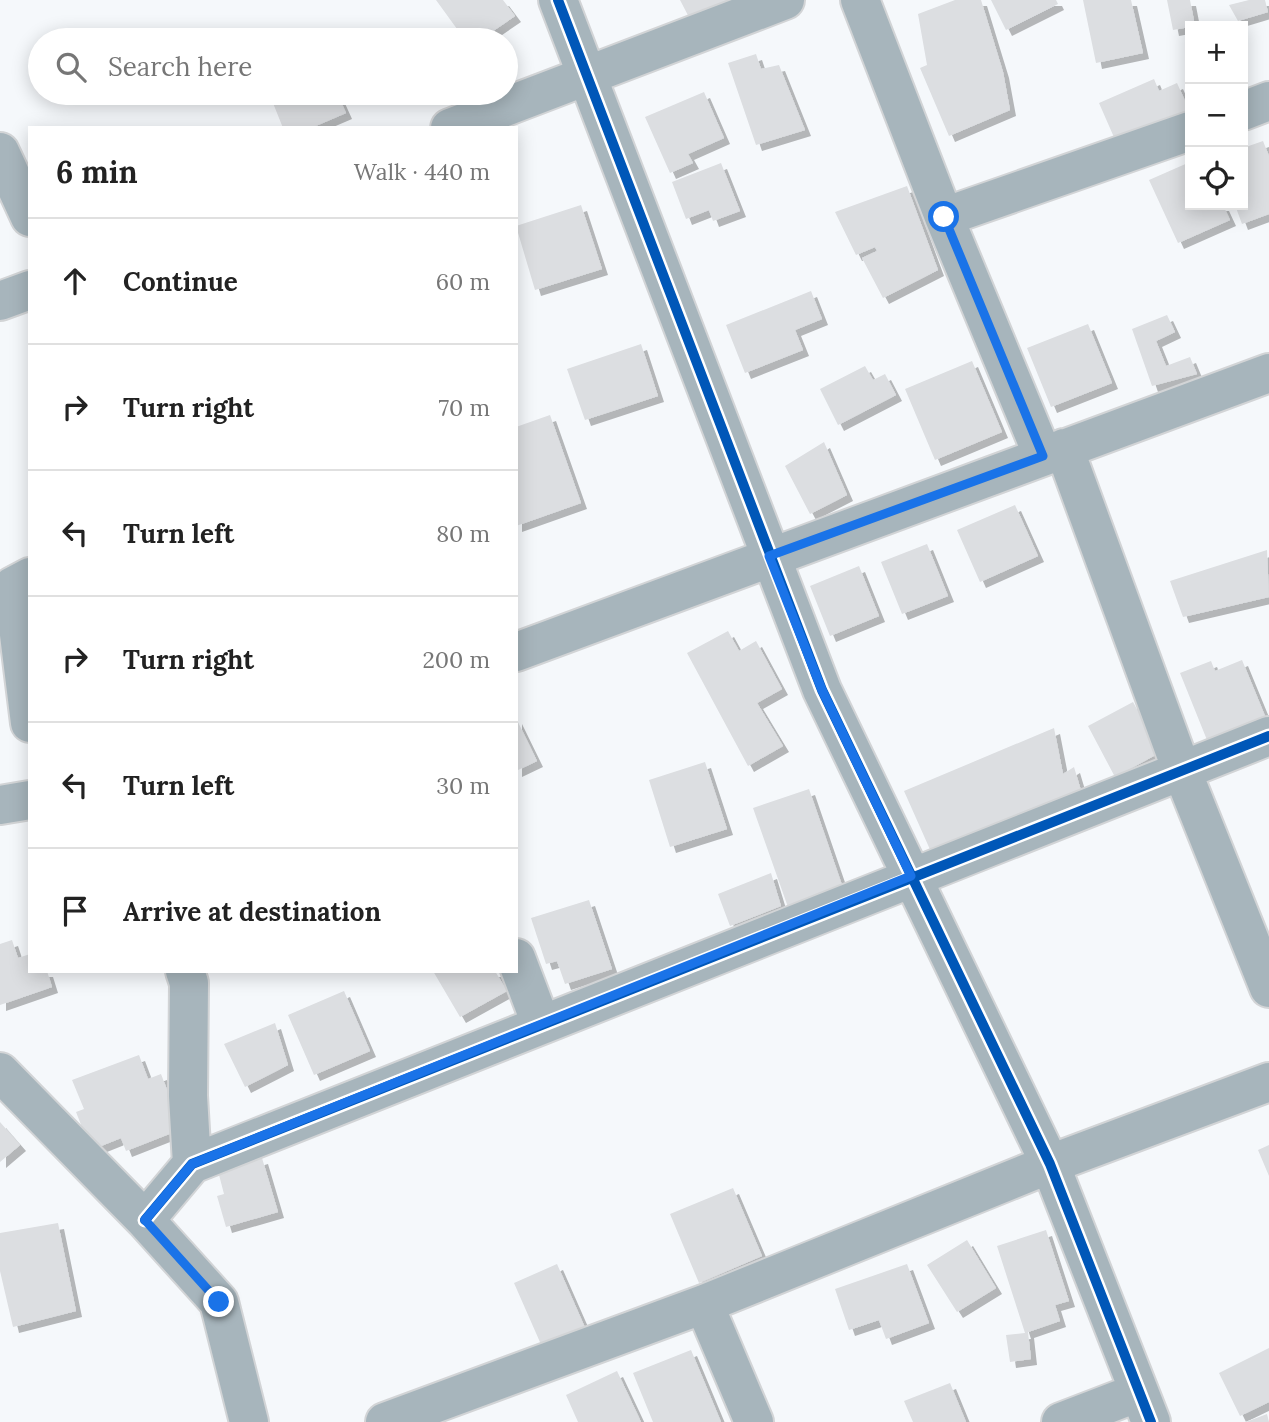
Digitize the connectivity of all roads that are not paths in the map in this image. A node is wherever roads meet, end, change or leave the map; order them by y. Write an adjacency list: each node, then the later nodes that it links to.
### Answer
1 (558, 0): 4 (street)
2 (785, 0): 4 (street)
3 (860, 0): 13 (street)
4 (585, 76): 6 (street); 18 (street)
5 (1269, 101): 8 (street)
6 (518, 102)
7 (510, 105): 9 (street)
8 (1248, 109)
9 (455, 126)
10 (1185, 133): 13 (street)
11 (0, 152): 12 (street)
12 (28, 213)
13 (944, 217): 17 (street)
14 (28, 291): 15 (street)
15 (0, 302)
16 (1269, 373): 17 (street)
17 (1053, 452): 18 (street); 23 (street)
18 (769, 556): 20 (street); 26 (street)
19 (28, 579): 21 (street)
20 (519, 642)
21 (28, 707)
22 (1269, 736): 23 (street)
23 (1182, 771): 26 (street); 29 (street)
24 (28, 800): 25 (street)
25 (0, 805)
26 (911, 876): 30 (street); 34 (street)
27 (518, 963): 30 (street)
28 (186, 973): 33 (street)
29 (1269, 988)
30 (541, 1024): 33 (street)
31 (0, 1072): 35 (street)
32 (1269, 1082): 34 (street)
33 (192, 1164): 35 (street)
34 (1050, 1164): 36 (street); 37 (street)
35 (145, 1220): 38 (street)
36 (704, 1304): 39 (street); 40 (street)
37 (1145, 1407): 41 (street)
38 (250, 1422)
39 (385, 1422)
40 (754, 1422)
41 (1061, 1422)

